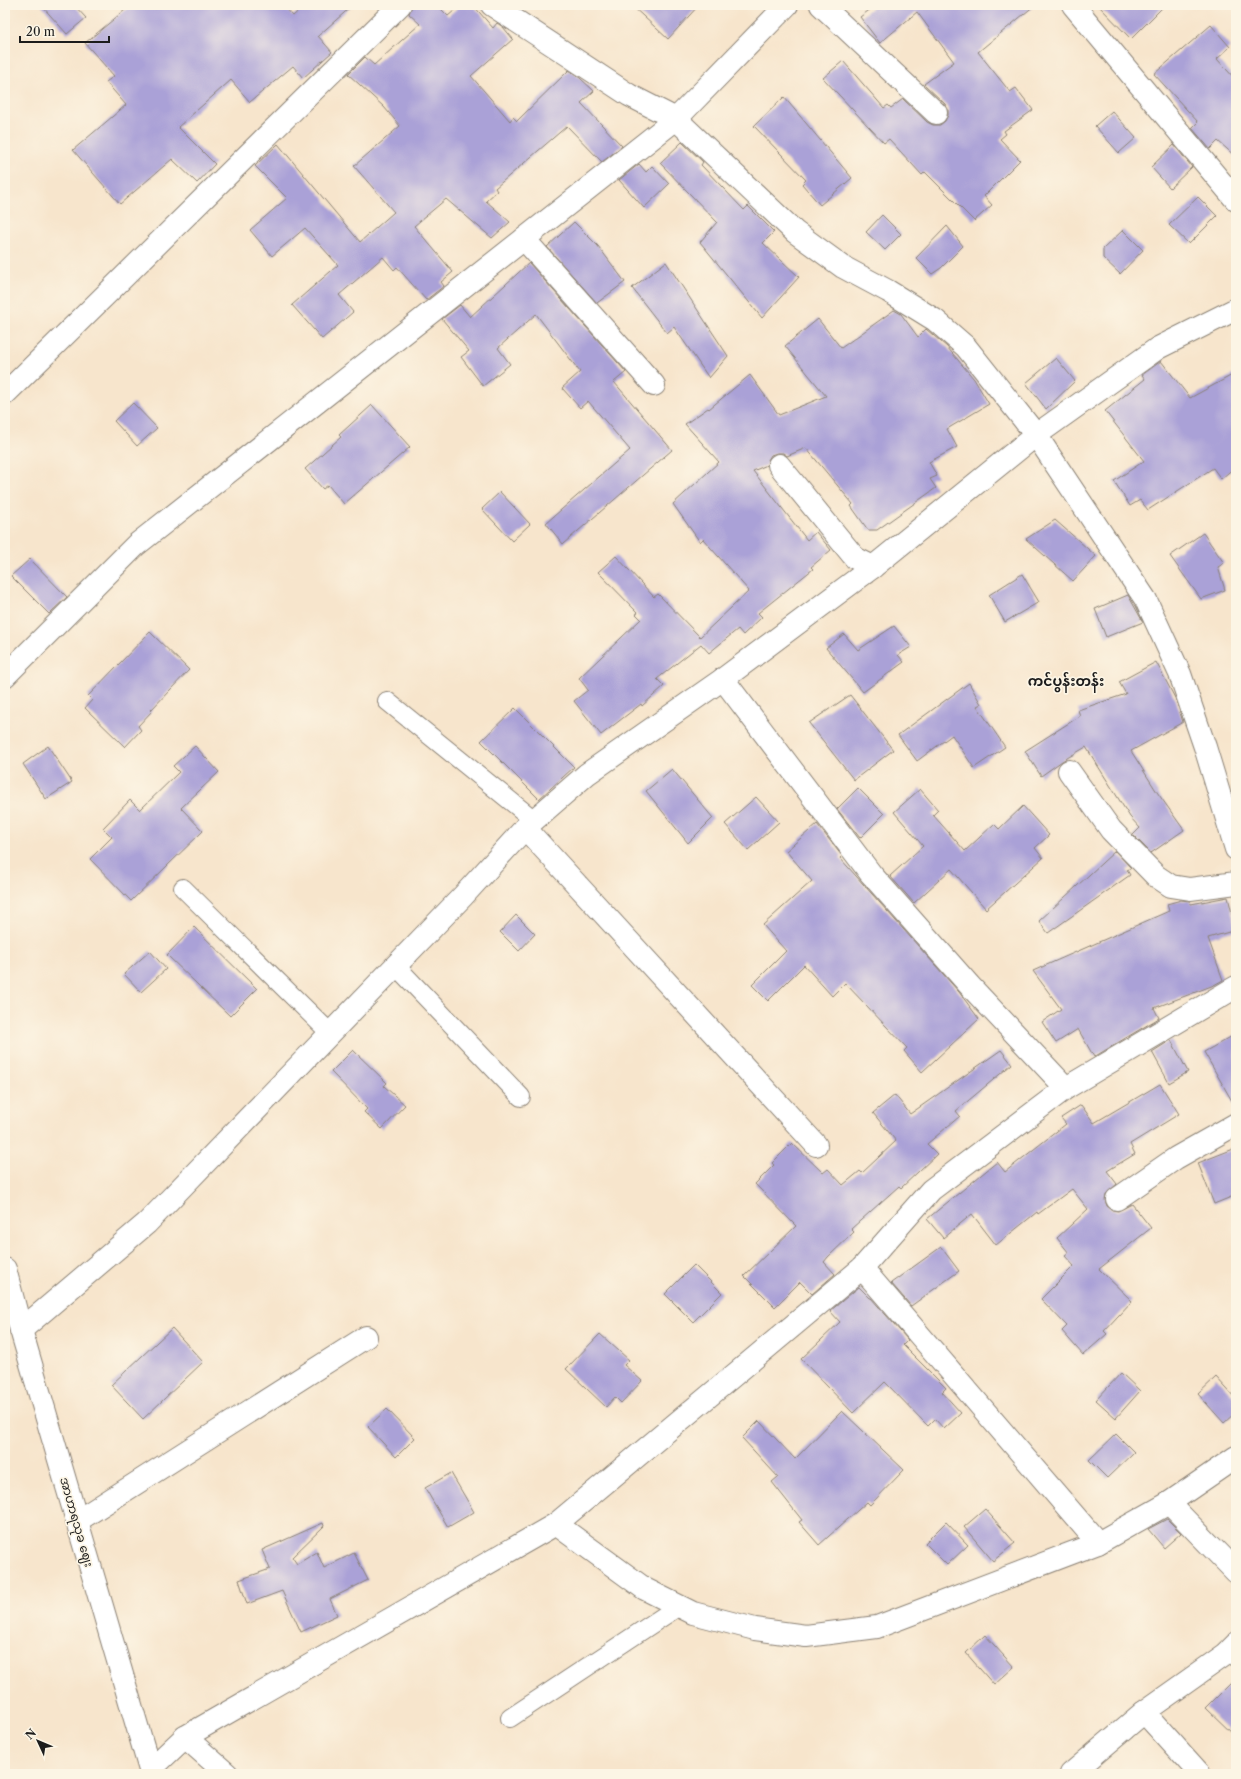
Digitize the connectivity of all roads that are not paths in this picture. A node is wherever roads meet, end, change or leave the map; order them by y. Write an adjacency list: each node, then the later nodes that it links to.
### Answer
1 (400, 5): 12 (street)
2 (492, 5): 7 (street)
3 (788, 5): 7 (street)
4 (821, 5): 6 (street)
5 (1073, 5): 8 (street)
6 (936, 112)
7 (676, 119): 9 (street); 13 (street)
8 (1236, 200)
9 (524, 239): 11 (street); 16 (street)
10 (1236, 309): 13 (street)
11 (654, 386)
12 (5, 394)
13 (1036, 435): 15 (street); 21 (street)
14 (779, 465): 15 (street)
15 (873, 567): 17 (street)
16 (5, 676)
17 (724, 679): 20 (street); 27 (street)
18 (387, 700): 20 (lane)
19 (1069, 771): 22 (street)
20 (529, 824): 24 (street); 30 (street)
21 (1236, 849)
22 (1236, 883)
23 (183, 888): 26 (lane)
24 (396, 966): 26 (street); 28 (lane)
25 (1236, 987): 27 (street)
26 (330, 1033): 34 (street)
27 (1066, 1088): 32 (street)
28 (521, 1097)
29 (1236, 1124): 31 (street)
30 (816, 1145)
31 (1117, 1199)
32 (862, 1268): 39 (street); 40 (street)
33 (5, 1269): 34 (street, အာဟာရသုခ ဈေး)
34 (21, 1330): 38 (street, အာဟာရသုခ ဈေး)
35 (366, 1337): 38 (street)
36 (1236, 1457): 37 (street)
37 (1169, 1503): 40 (street); 41 (street)
38 (77, 1521): 47 (street, အာဟာရသုခ ဈေး)
39 (556, 1524): 42 (street); 46 (street)
40 (1098, 1543): 42 (street)
41 (1236, 1572)
42 (679, 1606): 45 (lane)
43 (1236, 1644): 44 (street)
44 (1144, 1712): 49 (street); 50 (street)
45 (510, 1718)
46 (185, 1736): 47 (street); 48 (street)
47 (150, 1772)
48 (227, 1774)
49 (1071, 1774)
50 (1200, 1774)

